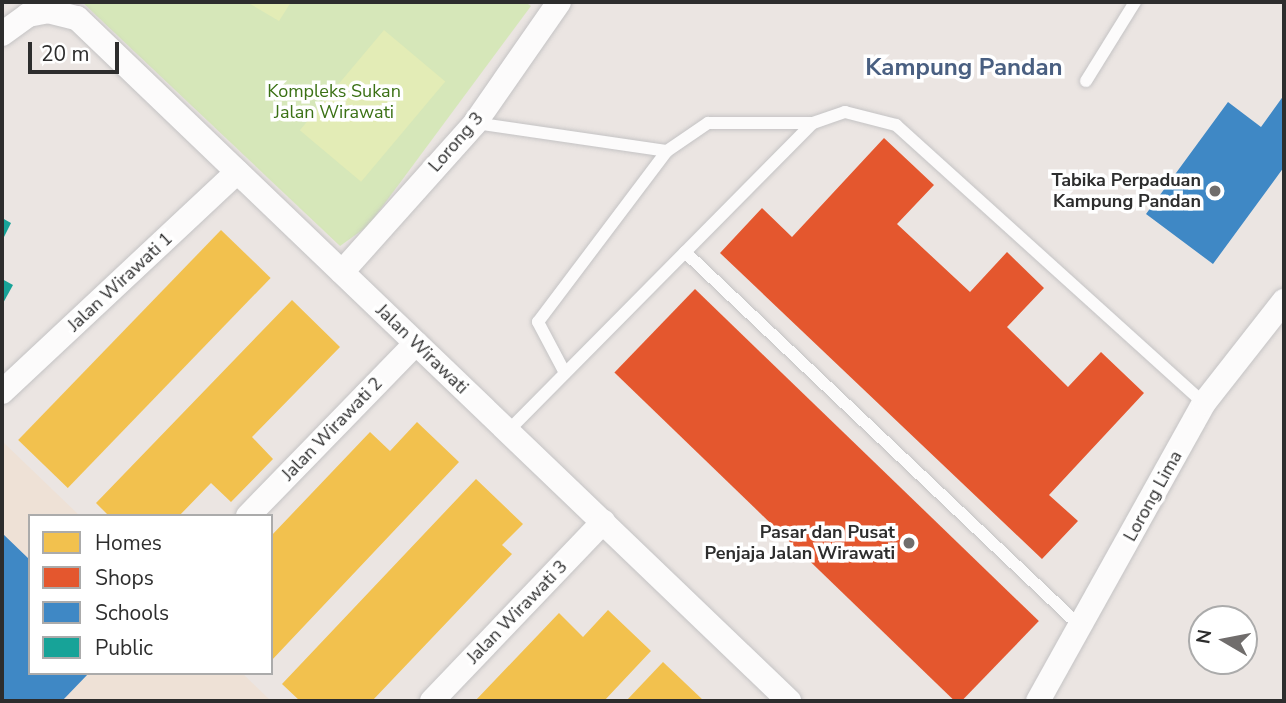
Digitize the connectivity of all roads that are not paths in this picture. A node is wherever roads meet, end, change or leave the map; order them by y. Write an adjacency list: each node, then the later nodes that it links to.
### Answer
1 (559, 2): 6 (street, Lorong 3)
2 (1135, 2): 5 (lane)
3 (47, 6): 4 (street); 9 (street, Jalan Wirawati)
4 (2, 34)
5 (1086, 81)
6 (475, 122): 8 (lane); 11 (street, Lorong 3)
7 (813, 123): 8 (lane); 10 (lane); 16 (lane)
8 (667, 151): 14 (lane)
9 (237, 172): 11 (street, Jalan Wirawati); 15 (street, Jalan Wirawati 1)
10 (685, 252): 14 (lane); 20 (lane)
11 (342, 272): 13 (street, Jalan Wirawati)
12 (1284, 301): 16 (street, Lorong Lima)
13 (416, 343): 17 (street, Jalan Wirawati); 18 (street, Jalan Wirawati 2)
14 (565, 373): 17 (lane)
15 (2, 392)
16 (1204, 403): 20 (street, Lorong Lima)
17 (508, 431): 19 (street, Jalan Wirawati)
18 (250, 514)
19 (603, 522): 21 (street, Jalan Wirawati 3); 22 (street, Jalan Wirawati)
20 (1081, 627): 23 (street, Lorong Lima)
21 (432, 701)
22 (789, 701)
23 (1038, 701)

